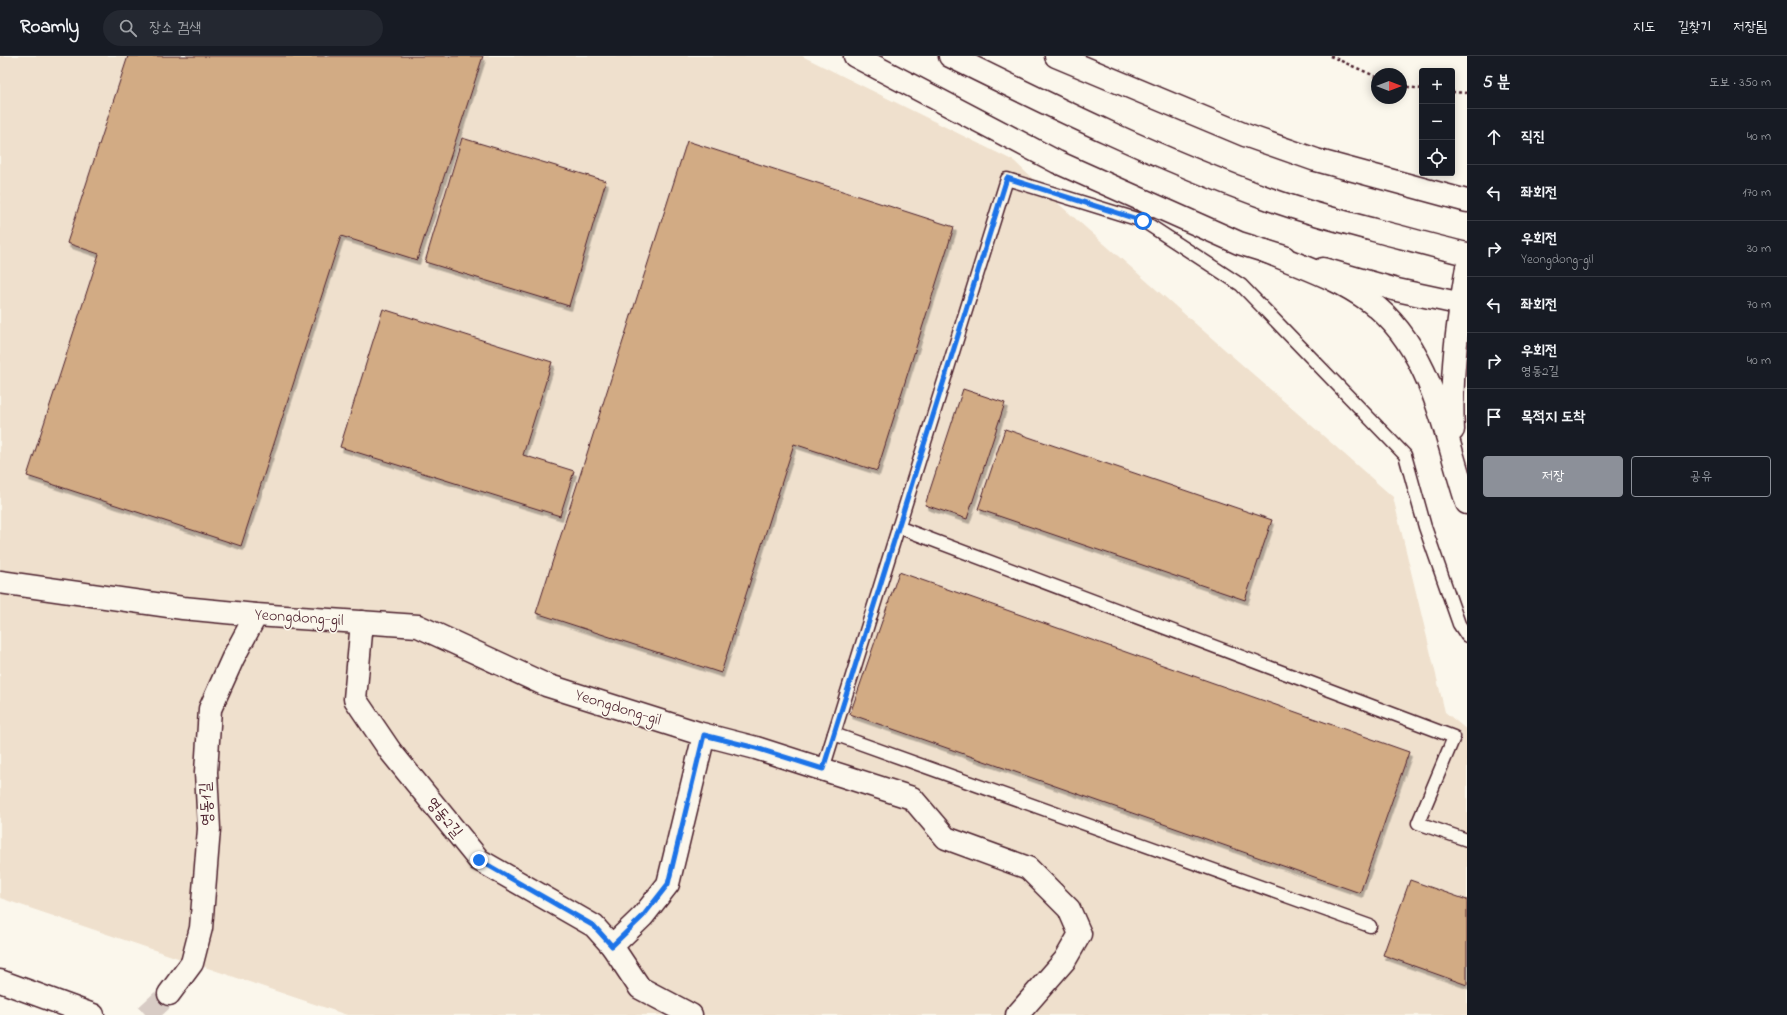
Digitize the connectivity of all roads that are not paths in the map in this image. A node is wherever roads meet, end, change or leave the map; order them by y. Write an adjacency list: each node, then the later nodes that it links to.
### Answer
1 (854, 56): 5 (main road)
2 (950, 56): 6 (main road)
3 (1056, 56): 4 (main road)
4 (1467, 201)
5 (1265, 251): 8 (main road); 9 (main road)
6 (1467, 254)
7 (1467, 267): 8 (main road)
8 (1464, 304): 9 (main road)
9 (1459, 475): 10 (main road)
10 (1467, 503)
11 (898, 527): 15 (lane); 16 (lane); 19 (lane)
12 (0, 582): 13 (main road, Yeongdong-gil)
13 (256, 615): 14 (main road, Yeongdong-gil); 23 (main road, 영동1길)
14 (362, 622): 17 (main road, Yeongdong-gil); 21 (main road, 영동2길)
15 (1467, 636)
16 (834, 734): 18 (lane); 20 (lane)
17 (704, 735): 18 (main road, Yeongdong-gil); 21 (main road)
18 (823, 769): 26 (main road, Yeongdong-gil)
19 (1467, 840)
20 (1370, 926)
21 (612, 946): 25 (main road, 영동2길)
22 (0, 982): 24 (main road)
23 (169, 994)
24 (93, 1015)
25 (691, 1015)
26 (1016, 1015)

